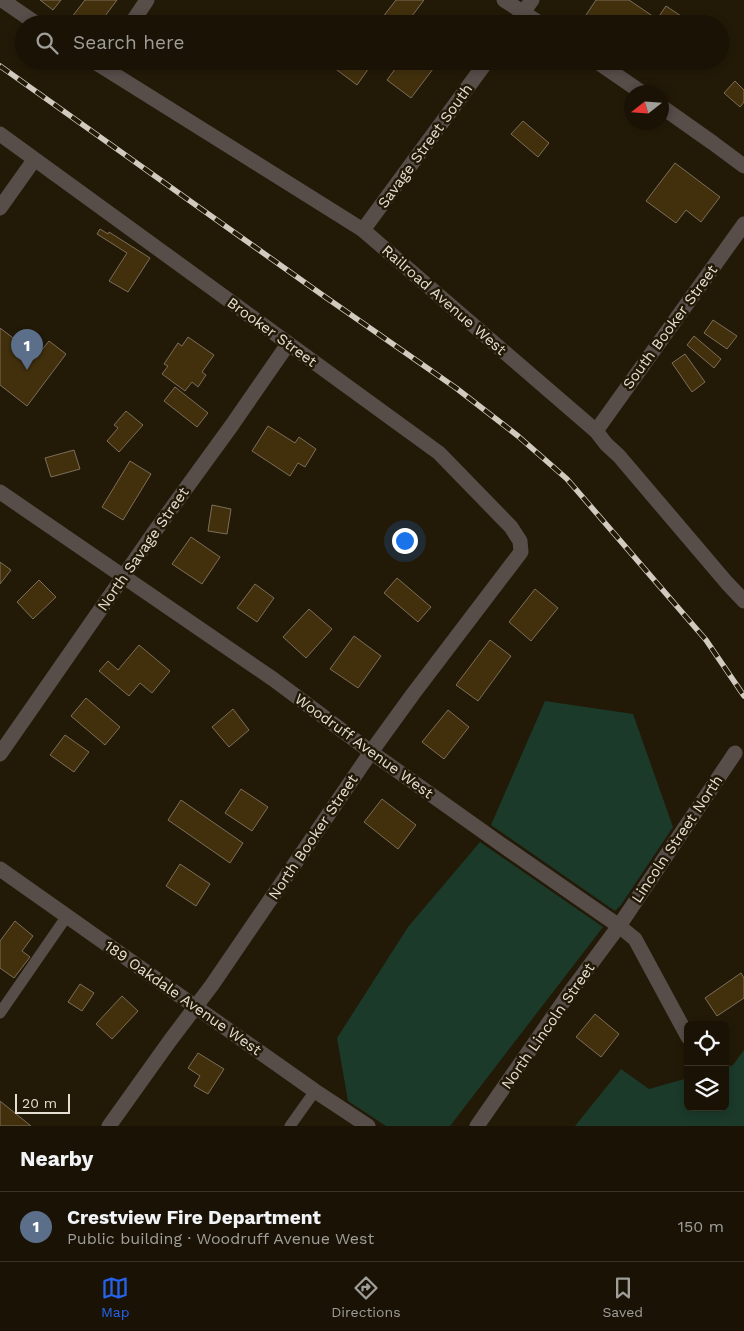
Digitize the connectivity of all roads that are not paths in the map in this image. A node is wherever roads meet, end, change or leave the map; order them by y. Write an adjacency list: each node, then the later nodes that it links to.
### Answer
1 (2, 0): 5 (street)
2 (147, 0): 6 (street)
3 (504, 0): 4 (street)
4 (524, 12)
5 (24, 15)
6 (137, 15)
7 (112, 70): 17 (street, Railroad Avenue West)
8 (480, 70): 17 (street, Savage Street South)
9 (609, 70): 10 (street)
10 (631, 85)
11 (669, 112): 14 (street)
12 (2, 140): 13 (street, Brooker Street)
13 (34, 160): 15 (street); 18 (street, Brooker Street)
14 (744, 166)
15 (0, 208)
16 (744, 224): 19 (street, South Booker Street)
17 (363, 230): 19 (street, Railroad Avenue West)
18 (288, 344): 21 (street, Brooker Street); 22 (street, North Savage Street)
19 (596, 431): 23 (street, Railroad Avenue West)
20 (0, 492): 22 (street, Woodruff Avenue West)
21 (521, 552): 24 (street, North Booker Street)
22 (123, 577): 24 (street, Woodruff Avenue West); 26 (street, North Savage Street)
23 (744, 601)
24 (371, 752): 29 (street, Woodruff Avenue West); 30 (street, North Booker Street)
25 (735, 753): 29 (street, Lincoln Street North)
26 (0, 754)
27 (0, 869): 28 (street, 189 Oakdale Avenue West)
28 (67, 916): 30 (street, 189 Oakdale Avenue West); 31 (lane)
29 (619, 926): 32 (street, Woodruff Avenue West); 37 (street, North Lincoln Street)
30 (196, 1007): 33 (street, 189 Oakdale Avenue West); 34 (street, North Booker Street)
31 (0, 1013)
32 (684, 1030)
33 (315, 1091): 35 (lane); 36 (street, 189 Oakdale Avenue West)
34 (109, 1126)
35 (290, 1126)
36 (368, 1126)
37 (477, 1126)

